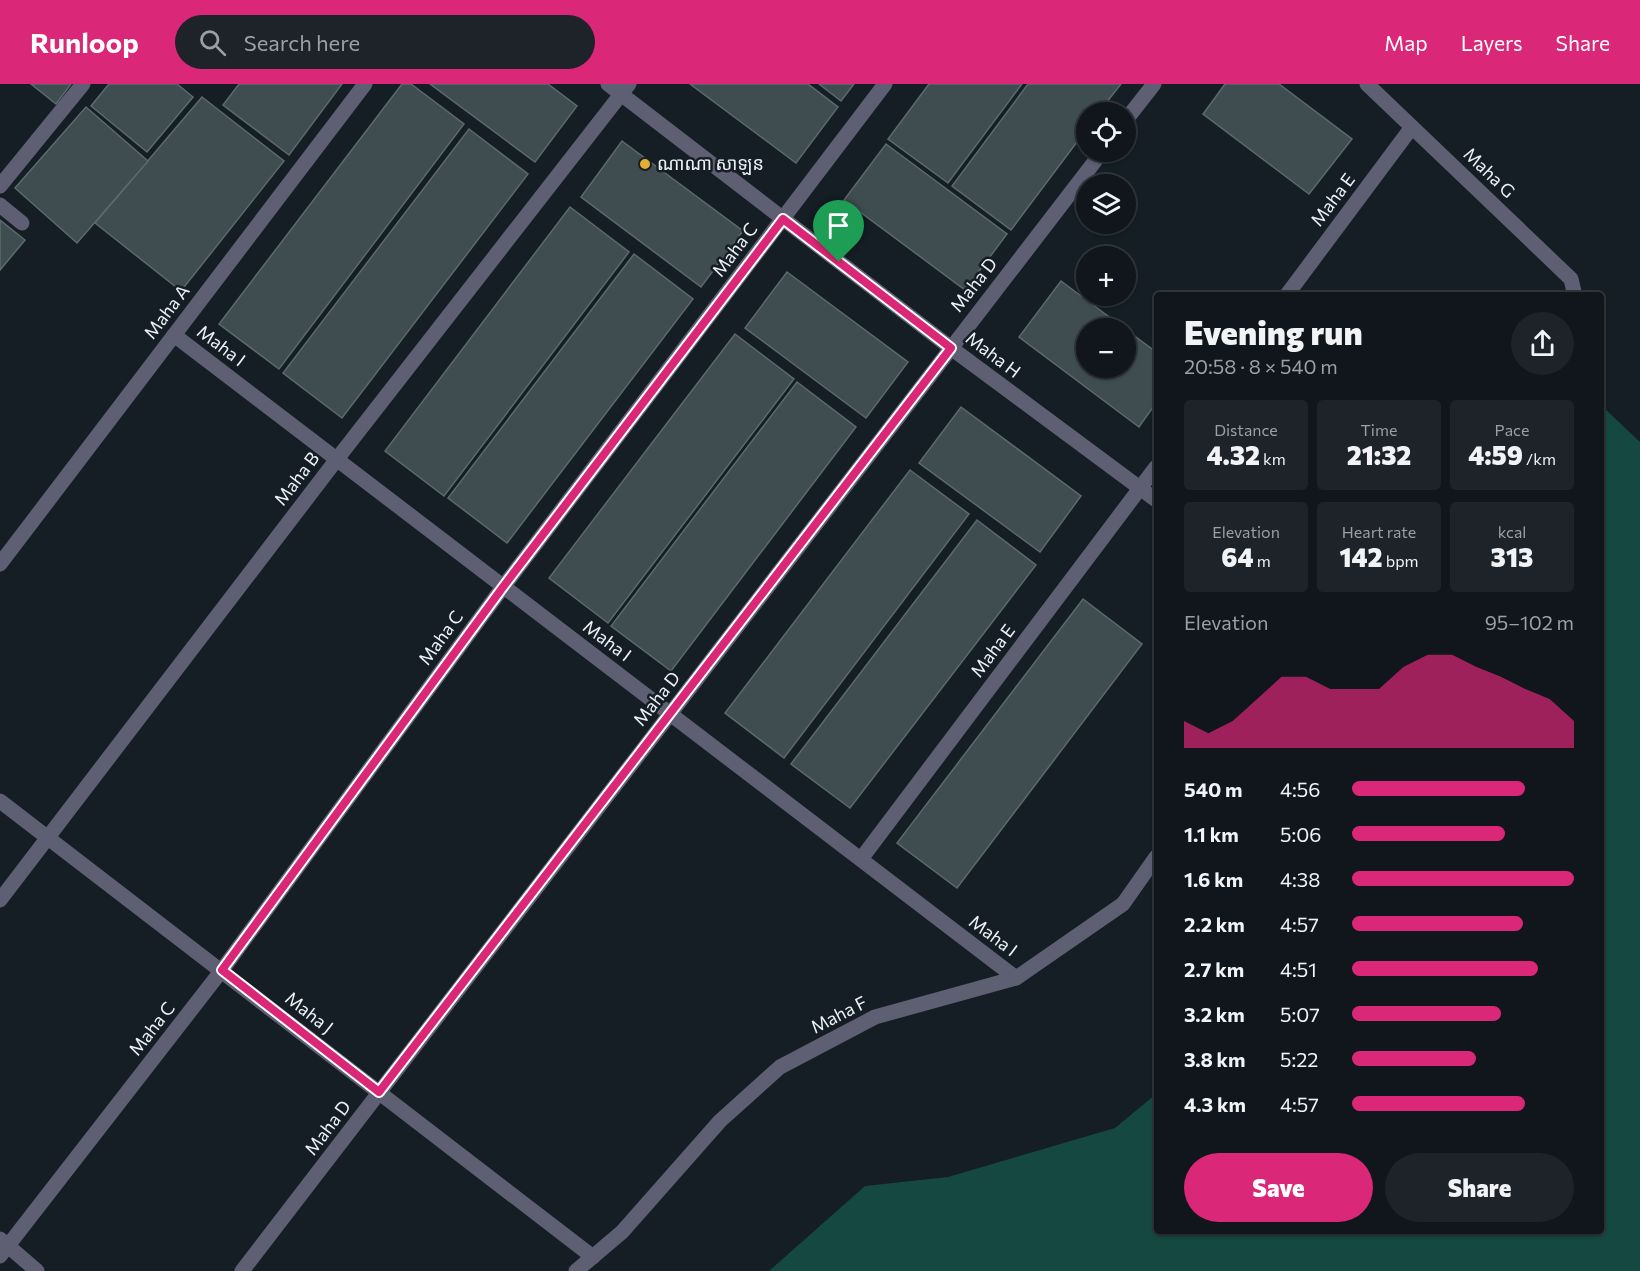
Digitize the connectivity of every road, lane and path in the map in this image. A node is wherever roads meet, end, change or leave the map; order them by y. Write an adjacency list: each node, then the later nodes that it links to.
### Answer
1 (84, 84): 11 (street)
2 (365, 84): 17 (street, Maha A)
3 (608, 84): 7 (street, Maha H)
4 (885, 84): 13 (street, Maha C)
5 (1154, 84): 8 (street)
6 (1367, 84): 9 (street, Maha G)
7 (625, 89): 13 (street, Maha H); 19 (street, Maha B)
8 (1136, 108)
9 (1412, 127): 15 (street, Maha E); 16 (street, Maha G)
10 (1094, 162): 18 (street, Maha D)
11 (0, 186)
12 (0, 205): 14 (street)
13 (783, 219): 18 (street, Maha H); 24 (street, Maha C)
14 (22, 223)
15 (1289, 292)
16 (1574, 292)
17 (174, 335): 19 (street, Maha I); 23 (street, Maha A)
18 (951, 348): 21 (street, Maha H); 25 (street, Maha D)
19 (337, 459): 24 (street, Maha I); 27 (street, Maha B)
20 (1154, 469): 21 (street, Maha E)
21 (1140, 488): 22 (street, Maha H); 28 (street, Maha E)
22 (1154, 498)
23 (0, 564)
24 (503, 587): 25 (street, Maha I); 31 (street, Maha C)
25 (670, 714): 28 (street, Maha I); 33 (street, Maha D)
26 (0, 801): 27 (street, Maha J)
27 (48, 838): 30 (street, Maha B); 31 (street, Maha J)
28 (861, 859): 32 (street, Maha I)
29 (1154, 860): 32 (street, Maha F)
30 (0, 900)
31 (222, 970): 33 (street, Maha J); 34 (street, Maha C)
32 (1016, 978): 35 (street, Maha F)
33 (379, 1092): 35 (street, Maha J); 37 (street, Maha D)
34 (3, 1247): 36 (street)
35 (592, 1257): 38 (street, Maha F)
36 (37, 1271)
37 (242, 1271)
38 (576, 1271)

